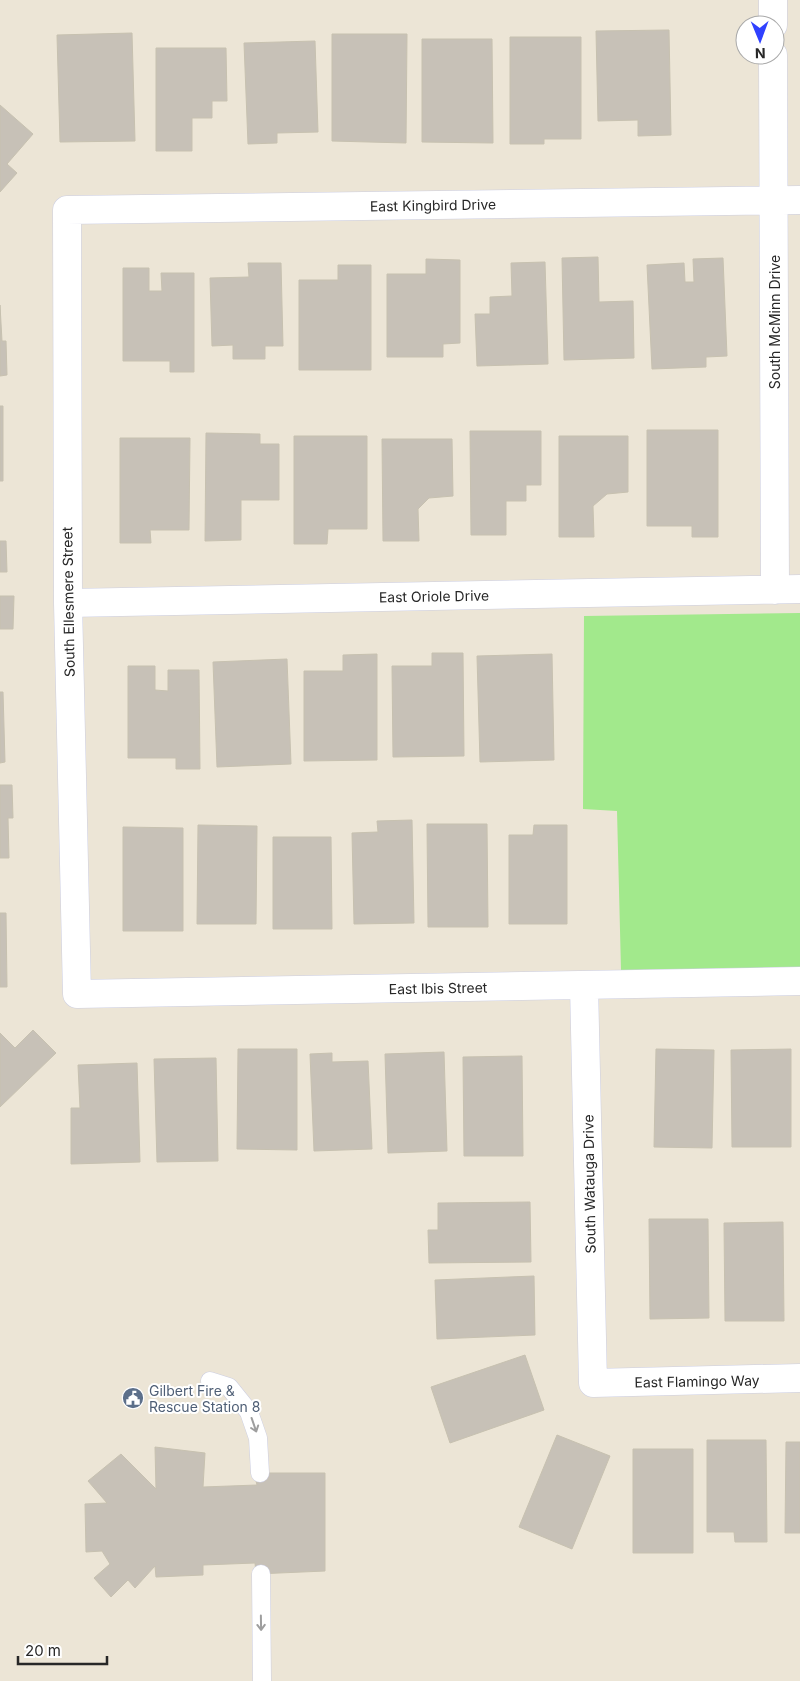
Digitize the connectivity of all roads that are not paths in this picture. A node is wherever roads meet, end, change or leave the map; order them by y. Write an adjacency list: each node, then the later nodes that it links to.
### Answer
1 (773, 0): 2 (street)
2 (773, 15)
3 (774, 65): 4 (street, South McMinn Drive)
4 (787, 200): 5 (street, East Kingbird Drive); 6 (street, South McMinn Drive)
5 (67, 210): 7 (street, South Ellesmere Street)
6 (787, 590): 7 (street, East Oriole Drive)
7 (68, 603): 10 (street, South Ellesmere Street)
8 (800, 981): 9 (street, East Ibis Street)
9 (584, 985): 10 (street, East Ibis Street); 13 (street, South Watauga Drive)
10 (76, 994)
11 (800, 1378): 13 (street, East Flamingo Way)
12 (210, 1380): 14 (lane, one-way to 14)
13 (594, 1383)
14 (260, 1473)
15 (261, 1574): 16 (lane, one-way to 16)
16 (262, 1681)

